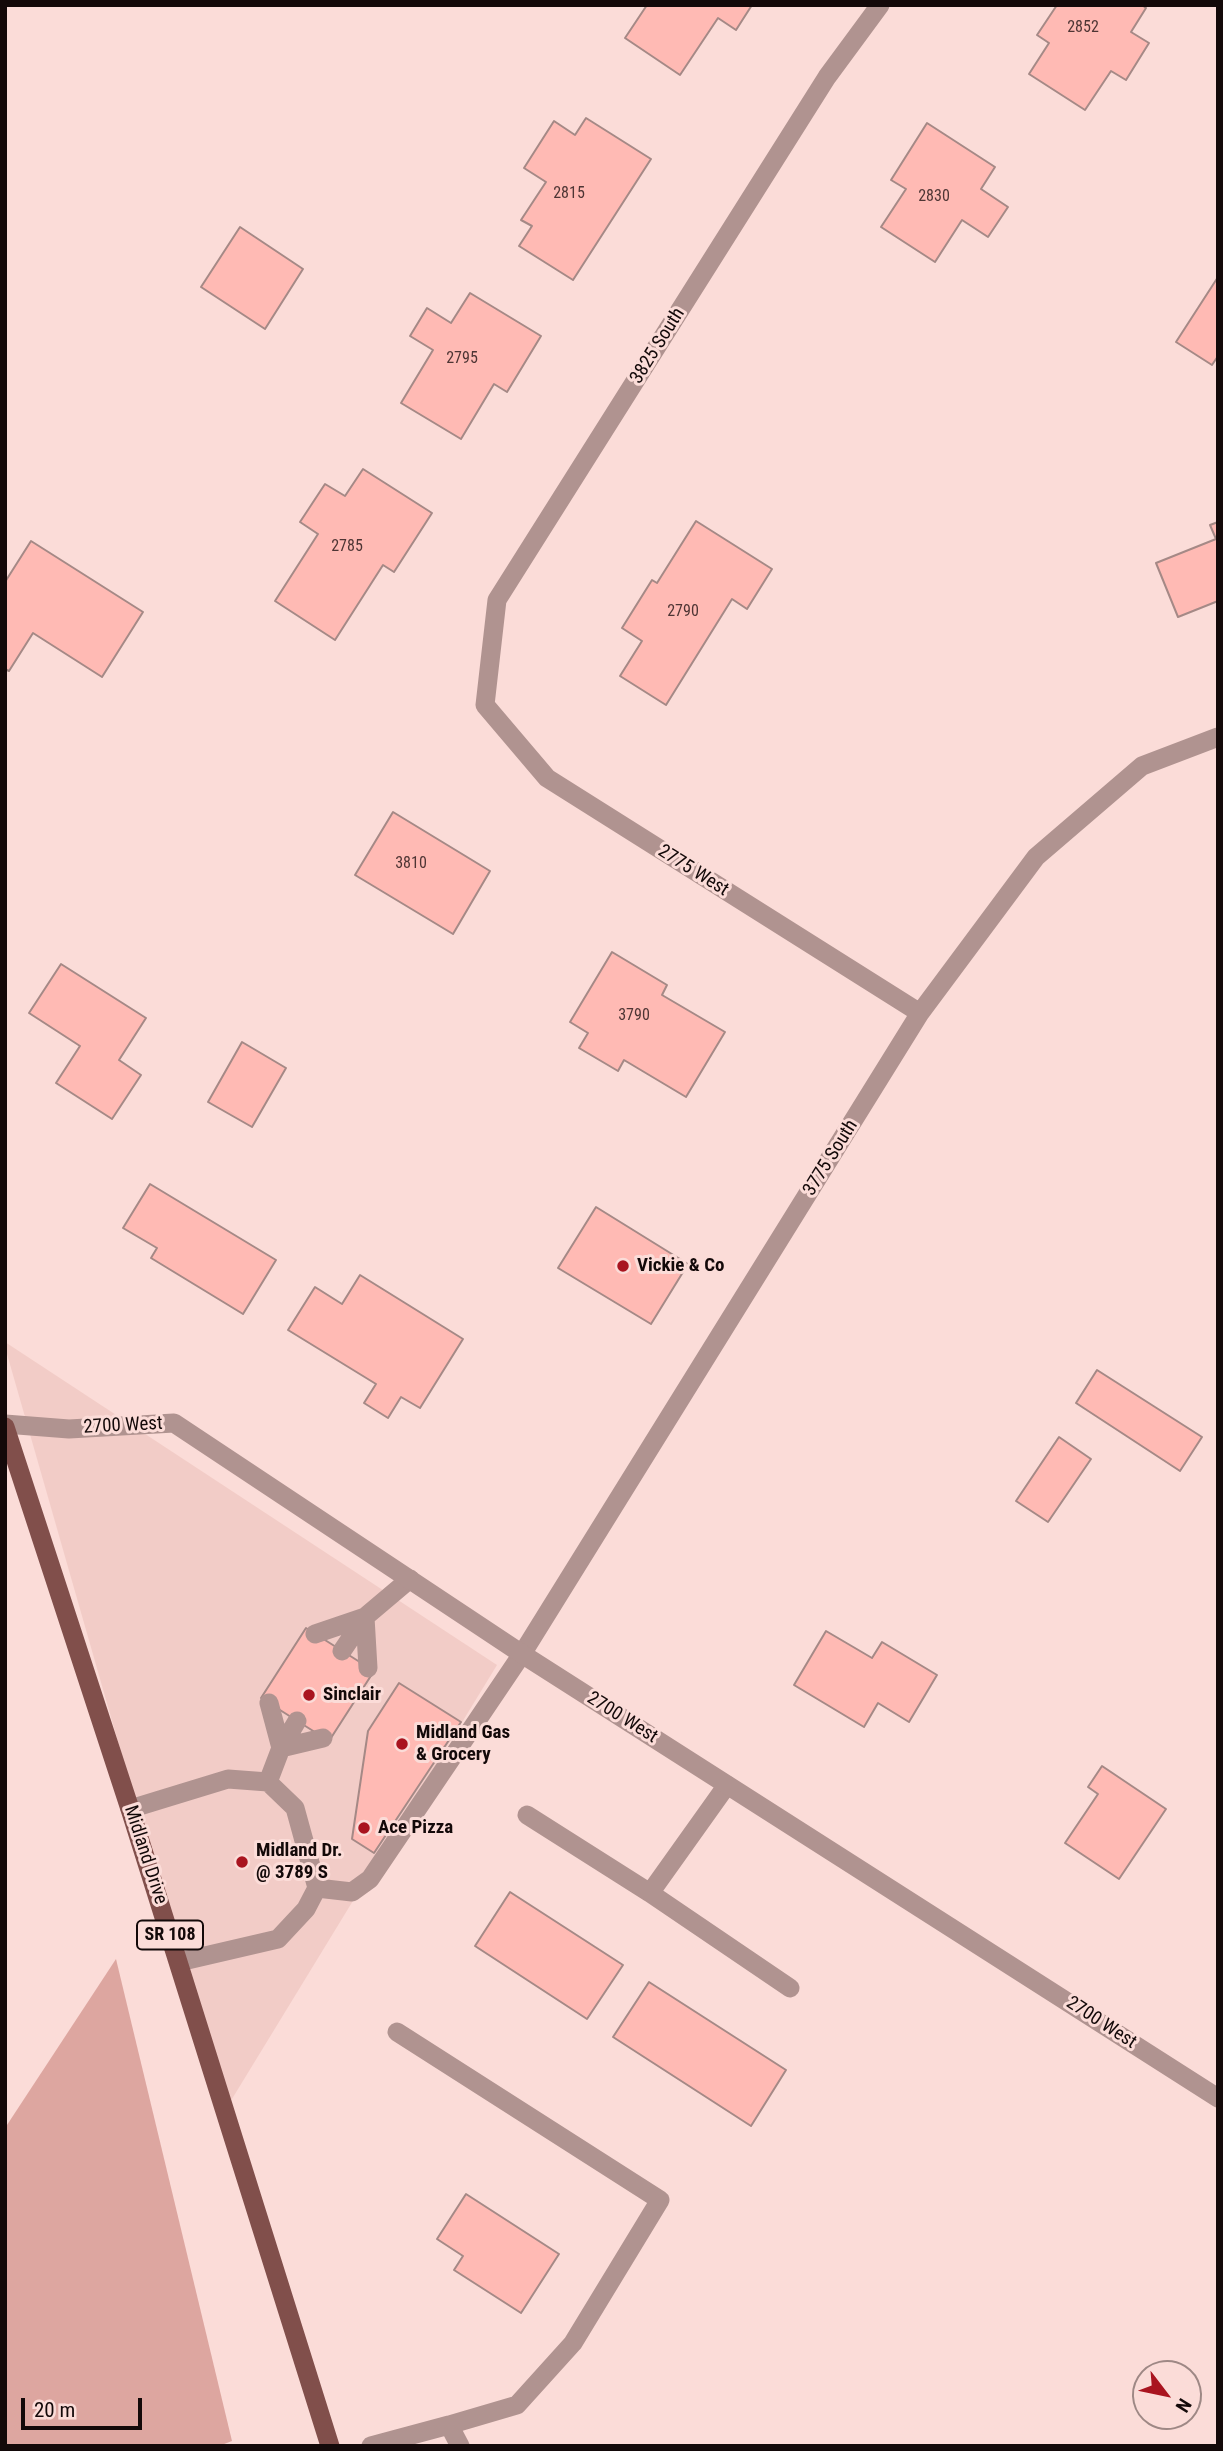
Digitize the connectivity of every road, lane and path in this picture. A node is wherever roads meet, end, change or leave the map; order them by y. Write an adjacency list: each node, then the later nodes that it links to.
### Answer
1 (880, 5): 2 (street, 3825 South)
2 (485, 705): 4 (street, 2775 West)
3 (1218, 737): 4 (street, 3775 South)
4 (920, 1013): 10 (street, 3775 South)
5 (5, 1425): 6 (street, 2700 West); 18 (main road, Midland Drive / SR 108)
6 (410, 1580): 7 (street); 10 (street, 2700 West)
7 (365, 1617): 8 (street); 9 (street); 11 (street)
8 (315, 1634)
9 (342, 1651)
10 (522, 1654): 17 (street, 2700 West); 20 (street, 3775 South)
11 (368, 1668)
12 (269, 1703): 15 (street)
13 (297, 1721): 15 (street)
14 (323, 1738): 15 (street)
15 (281, 1748): 16 (street)
16 (268, 1782): 18 (street); 20 (street)
17 (727, 1785): 21 (street); 25 (street, 2700 West)
18 (130, 1809): 22 (main road, Midland Drive / SR 108)
19 (527, 1815): 21 (street)
20 (317, 1888): 22 (street)
21 (650, 1893): 23 (street)
22 (178, 1962): 27 (main road, Midland Drive / SR 108)
23 (790, 1988)
24 (397, 2032): 26 (street)
25 (1218, 2098)
26 (449, 2424): 28 (street); 29 (street)
27 (330, 2446)
28 (372, 2446)
29 (460, 2446)

